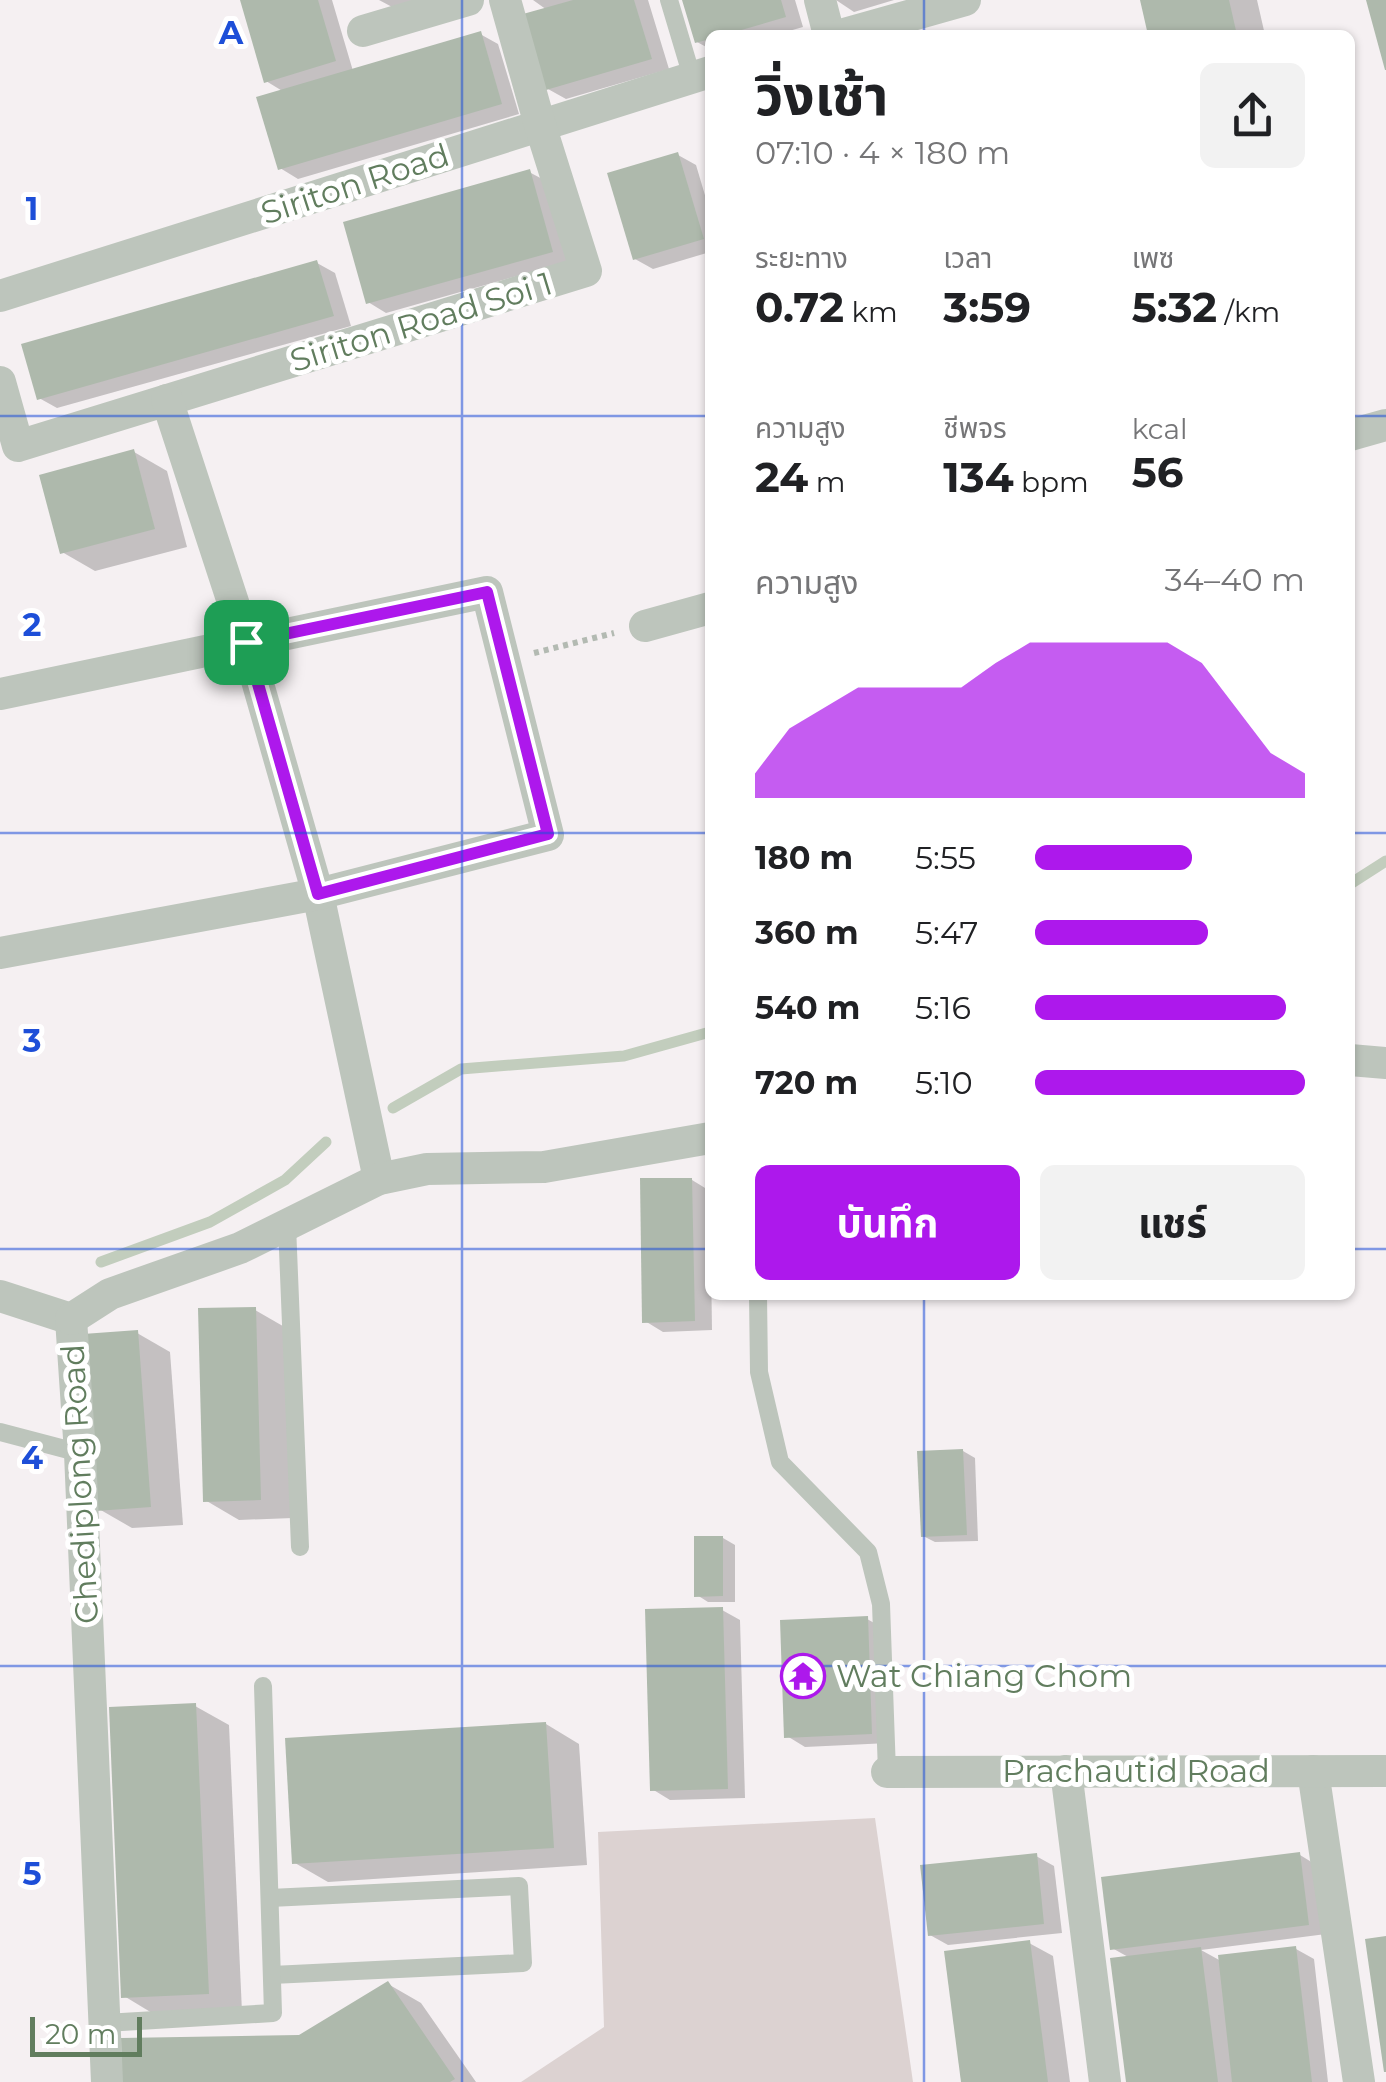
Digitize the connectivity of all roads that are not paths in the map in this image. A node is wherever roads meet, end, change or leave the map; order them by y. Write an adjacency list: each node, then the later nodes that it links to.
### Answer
1 (468, 0): 8 (street)
2 (505, 0): 10 (street)
3 (669, 0): 9 (lane)
4 (820, 0): 6 (street)
5 (966, 0): 7 (street)
6 (829, 30)
7 (858, 30)
8 (363, 31)
9 (701, 75): 10 (street, Siriton Road)
10 (540, 126): 11 (street, Siriton Road); 13 (street, Siriton Road Soi 1)
11 (0, 296)
12 (0, 382): 16 (street, Siriton Road Soi 1)
13 (166, 400): 16 (street, Siriton Road Soi 1); 19 (street)
14 (1386, 425): 15 (street)
15 (1355, 434)
16 (9, 450)
17 (705, 609): 18 (street)
18 (645, 626)
19 (246, 642): 20 (street); 21 (street); 21 (street)
20 (0, 694)
21 (318, 894): 22 (street); 26 (street)
22 (0, 953)
23 (1355, 1060): 24 (street)
24 (1386, 1063)
25 (705, 1139): 26 (street, Chediplong Road)
26 (379, 1179): 27 (street, Chediplong Road)
27 (288, 1224): 30 (street, Chediplong Road); 33 (lane)
28 (0, 1296): 30 (street)
29 (758, 1300): 38 (lane)
30 (71, 1319): 32 (street, Chediplong Road)
31 (0, 1432): 32 (lane)
32 (80, 1452): 41 (street, Chediplong Road)
33 (300, 1548)
34 (264, 1686): 39 (lane)
35 (1066, 1771): 36 (street, Prachautid Road); 38 (street, Prachautid Road); 43 (street)
36 (1312, 1771): 37 (street, Prachautid Road); 44 (street)
37 (1386, 1771)
38 (886, 1772)
39 (270, 1898): 40 (lane); 40 (lane)
40 (272, 1975): 41 (lane)
41 (105, 2022): 42 (street, Chediplong Road)
42 (107, 2082)
43 (1105, 2082)
44 (1359, 2082)

